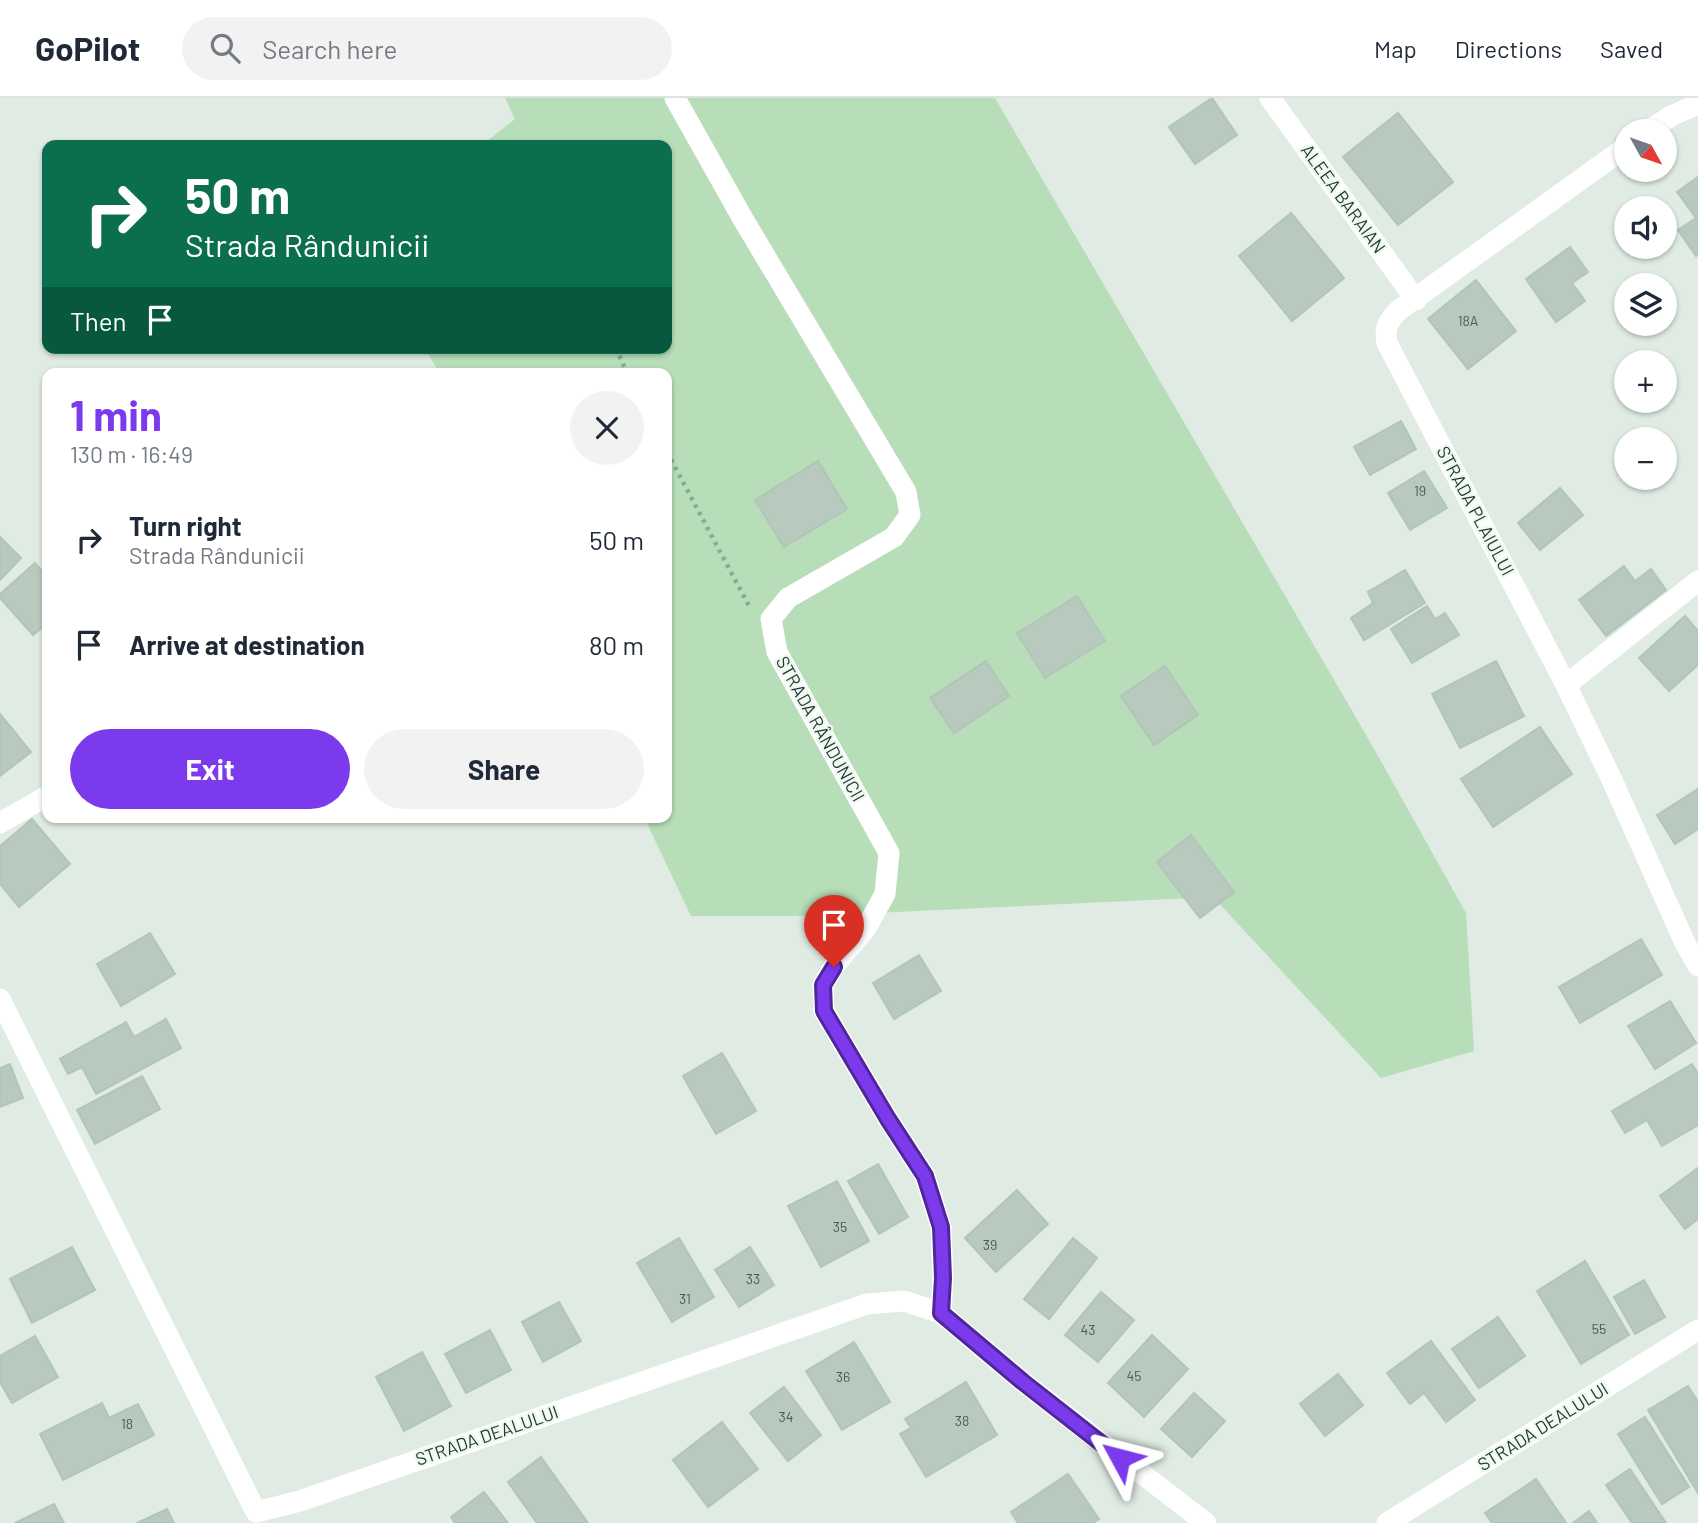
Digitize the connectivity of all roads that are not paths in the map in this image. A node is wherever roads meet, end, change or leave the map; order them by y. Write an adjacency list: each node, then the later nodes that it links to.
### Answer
1 (675, 98): 13 (street, STRADA RÂNDUNICII)
2 (1270, 98): 6 (street, ALEEA BARAIAN)
3 (1698, 104): 4 (street)
4 (1666, 119)
5 (1614, 156): 6 (street, STRADA PLAIULUI)
6 (1416, 300): 8 (street, STRADA PLAIULUI)
7 (1698, 582): 8 (street)
8 (1566, 685): 11 (street, STRADA PLAIULUI)
9 (42, 799): 10 (street)
10 (0, 823)
11 (1698, 966)
12 (0, 999): 15 (street, STRADA DEALULUI)
13 (941, 1313): 15 (street, STRADA DEALULUI); 16 (street, STRADA DEALULUI)
14 (1698, 1330): 17 (street, STRADA DEALULUI)
15 (256, 1518)
16 (1206, 1523)
17 (1387, 1523)

